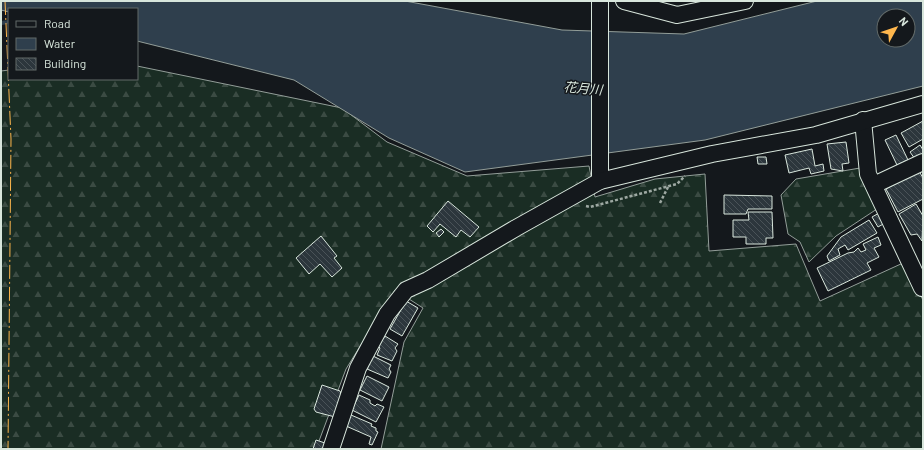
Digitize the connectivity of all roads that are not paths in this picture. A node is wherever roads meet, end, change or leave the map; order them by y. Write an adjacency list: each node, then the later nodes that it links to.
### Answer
1 (600, 1): 8 (street)
2 (624, 1): 4 (street)
3 (745, 1): 4 (street)
4 (675, 8)
5 (923, 104): 6 (street)
6 (863, 120): 8 (street); 9 (street)
7 (923, 162): 9 (street)
8 (600, 181): 11 (street)
9 (874, 185): 10 (street)
10 (922, 288)
11 (331, 449)

